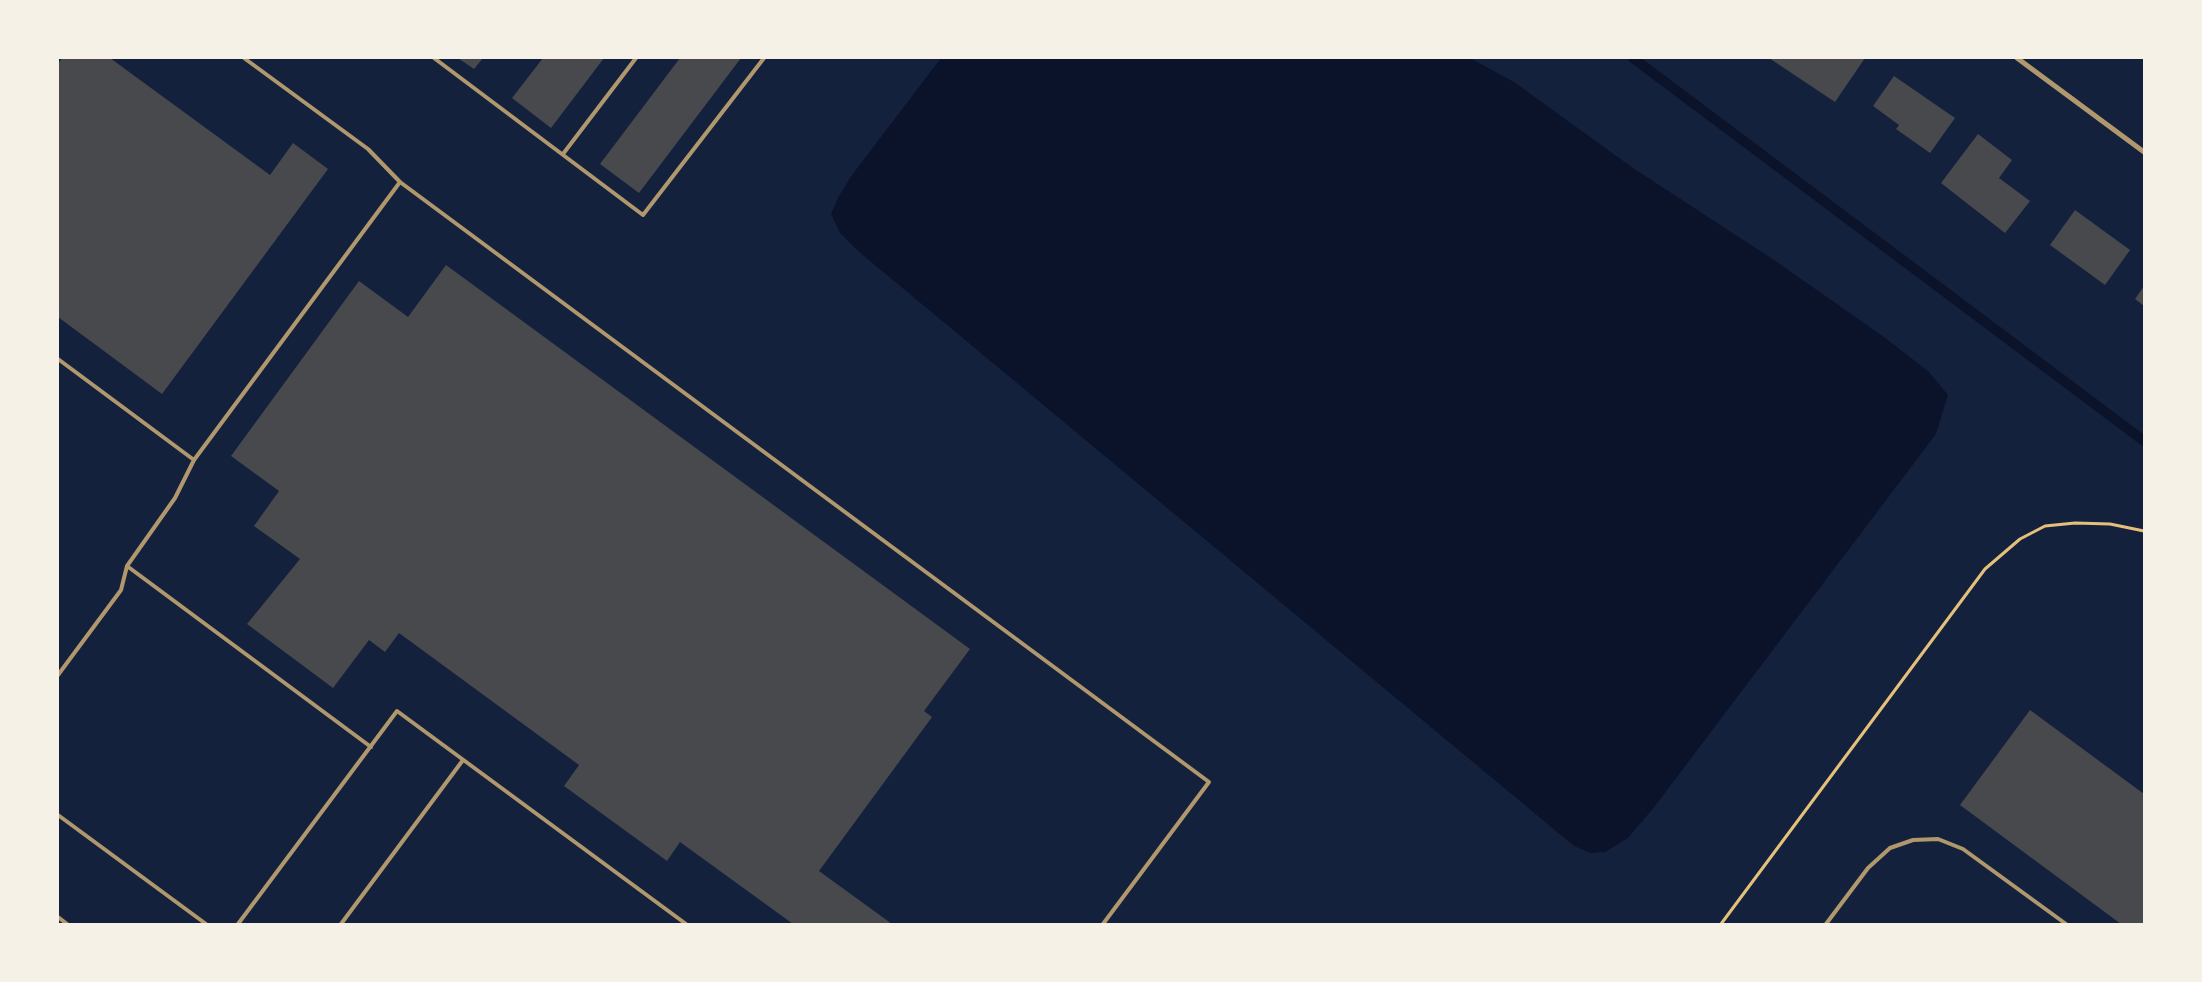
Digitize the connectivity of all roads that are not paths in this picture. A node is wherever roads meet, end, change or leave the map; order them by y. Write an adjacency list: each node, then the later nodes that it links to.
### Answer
1 (244, 58): 8 (lane)
2 (434, 58): 7 (lane)
3 (636, 58): 7 (lane)
4 (764, 58): 7 (lane)
5 (2018, 58): 6 (street)
6 (2144, 152)
7 (562, 154)
8 (400, 182): 10 (lane); 22 (lane)
9 (58, 359): 10 (lane)
10 (194, 460): 11 (lane)
11 (128, 566): 12 (lane); 13 (lane)
12 (58, 675)
13 (371, 747): 14 (lane); 19 (lane)
14 (463, 760): 20 (lane); 21 (lane)
15 (58, 814): 18 (lane)
16 (58, 918): 17 (lane)
17 (67, 924)
18 (206, 924)
19 (238, 924)
20 (342, 924)
21 (686, 924)
22 (1103, 924)
23 (1826, 924): 24 (lane)
24 (2066, 924)

